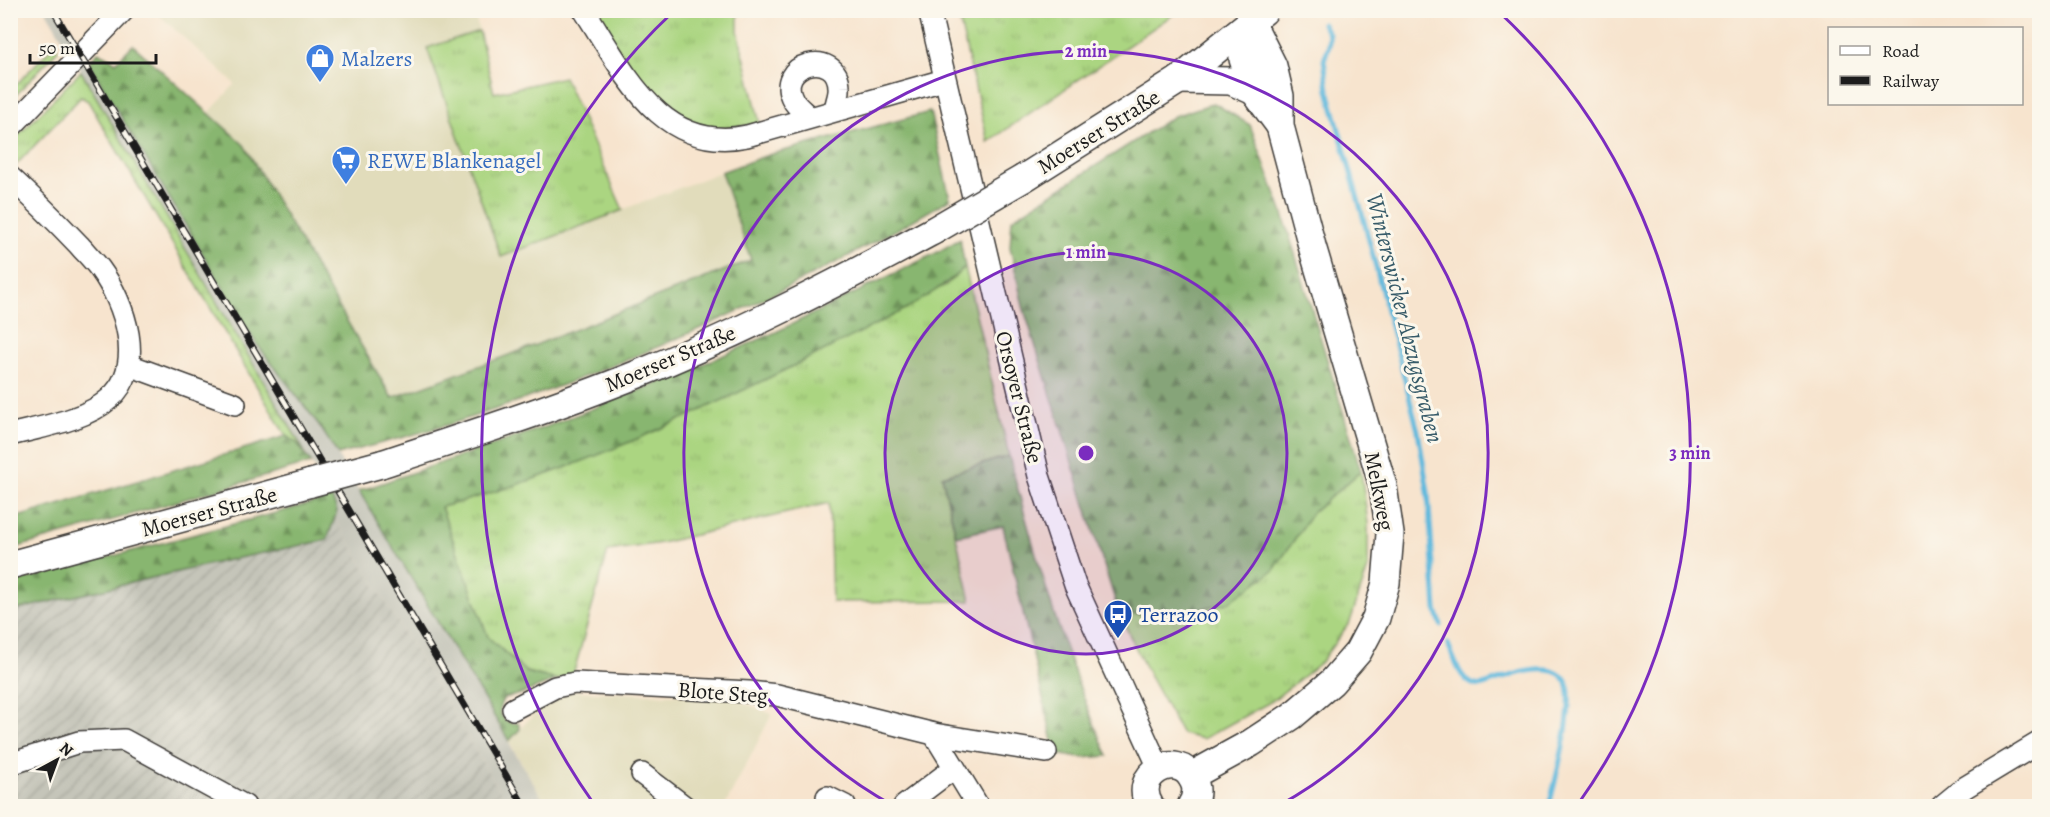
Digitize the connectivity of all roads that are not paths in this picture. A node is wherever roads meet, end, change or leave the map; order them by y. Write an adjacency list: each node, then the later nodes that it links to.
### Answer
1 (124, 10): 10 (street)
2 (584, 10): 9 (street)
3 (929, 10): 5 (street, Orsoyer Straße)
4 (1253, 21): 6 (main road, Moerser Straße); 7 (main road, Melkweg); 11 (main road, Melkweg)
5 (944, 80): 8 (street); 23 (street, Orsoyer Straße)
6 (1179, 80): 7 (main road); 16 (main road, Moerser Straße, bridge)
7 (1254, 91): 11 (main road, Melkweg)
8 (835, 110): 9 (street); 9 (street)
9 (809, 117)
10 (12, 123)
11 (1280, 126): 25 (main road, Melkweg)
12 (10, 177): 13 (street)
13 (129, 365): 14 (street); 15 (street)
14 (235, 404)
15 (10, 435)
16 (10, 565)
17 (513, 709): 18 (street, Blote Steg)
18 (934, 734): 20 (street, Blote Steg); 22 (street)
19 (2040, 742): 32 (street)
20 (1046, 752)
21 (10, 764): 27 (street)
22 (954, 768): 29 (street); 30 (street)
23 (1159, 768): 25 (main road); 26 (main road)
24 (642, 774): 28 (street)
25 (1191, 776): 31 (main road)
26 (1145, 805)
27 (244, 807)
28 (684, 807)
29 (903, 807)
30 (978, 807)
31 (1191, 807)
32 (1942, 807)

